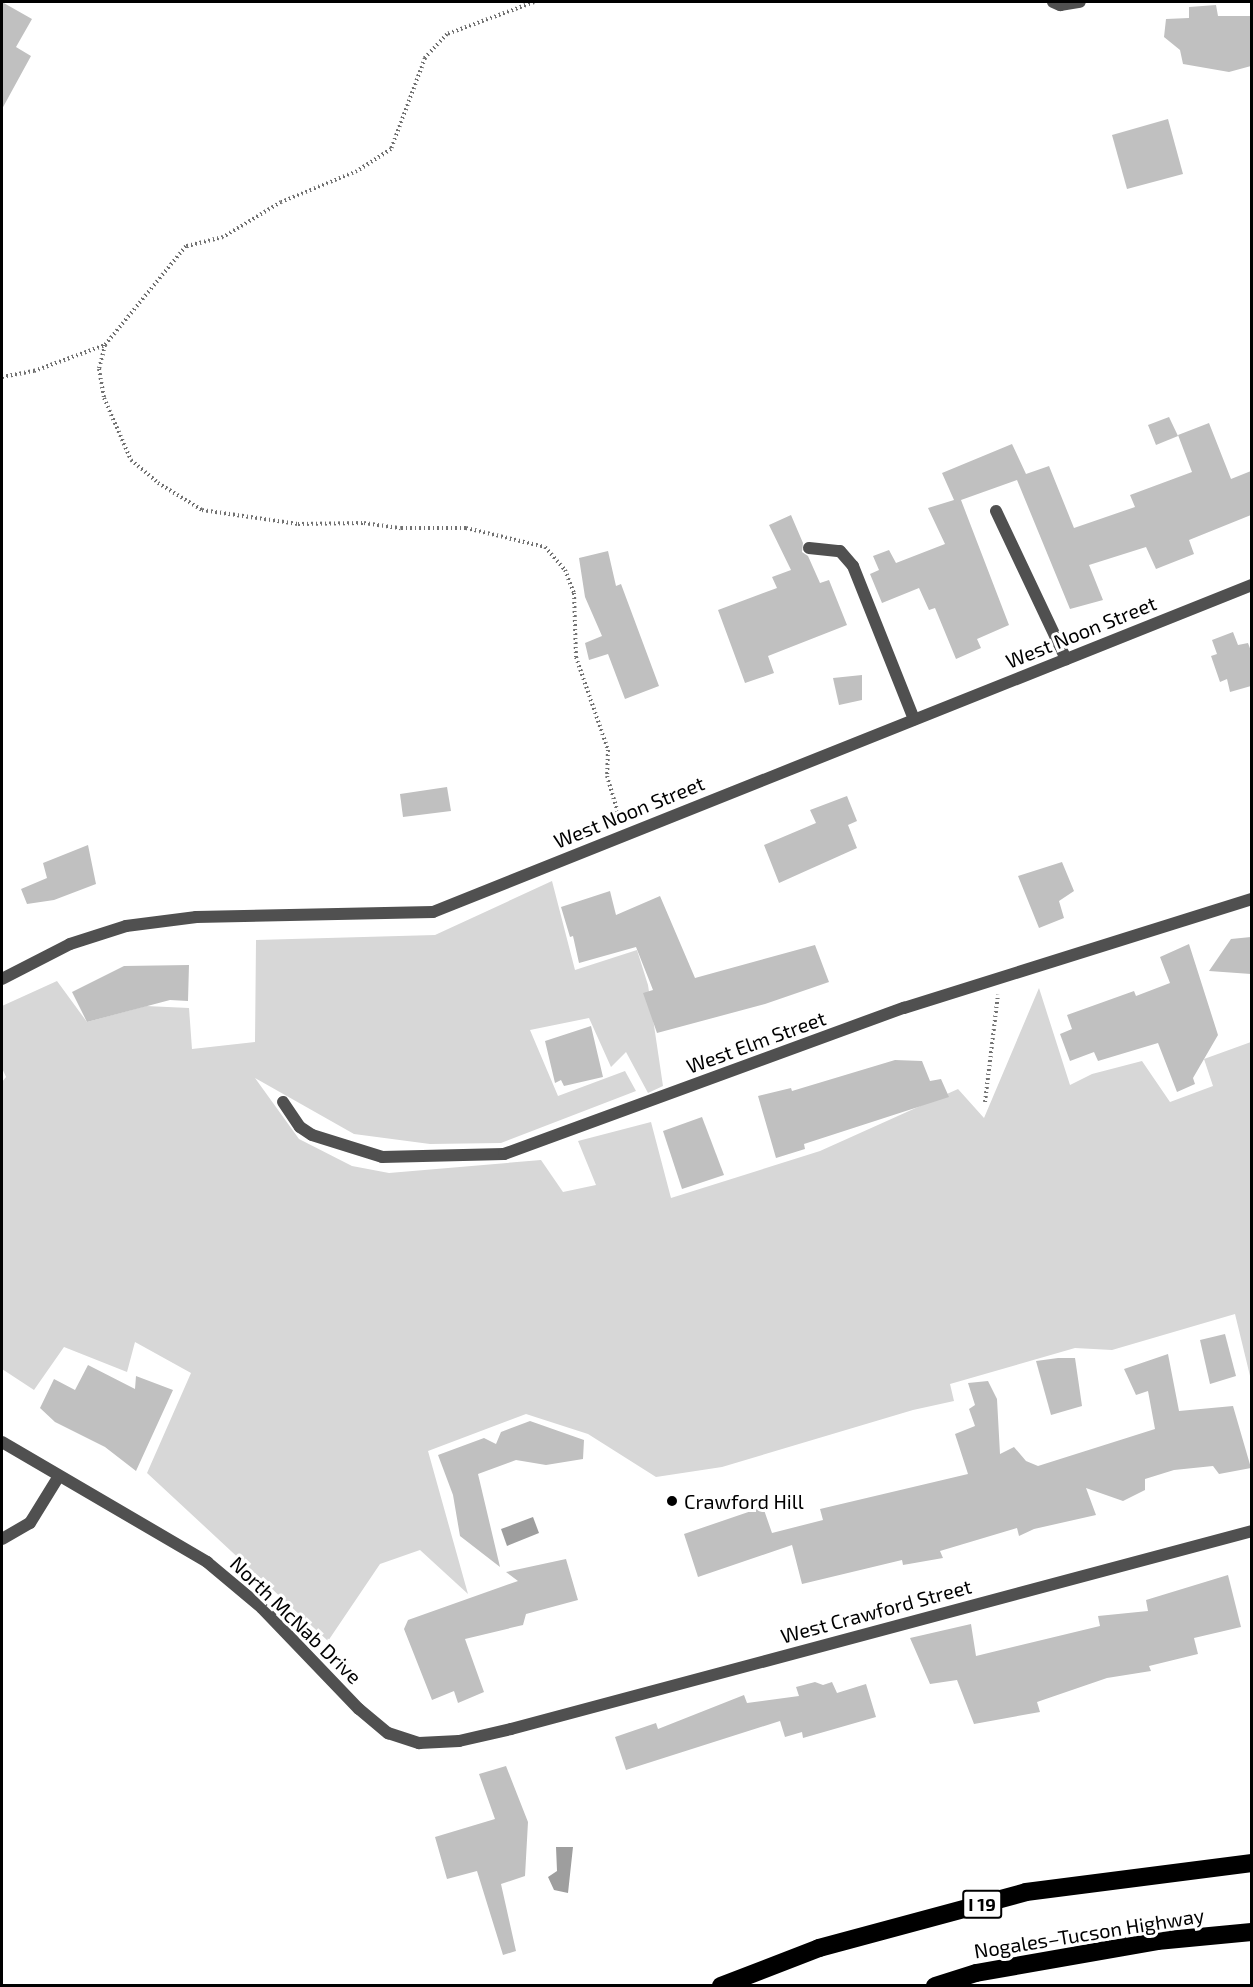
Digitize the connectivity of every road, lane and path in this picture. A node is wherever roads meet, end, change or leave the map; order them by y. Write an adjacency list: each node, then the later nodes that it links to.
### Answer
1 (534, 2): 4 (path)
2 (1053, 2): 3 (street)
3 (1080, 2)
4 (105, 345): 5 (path); 11 (path)
5 (2, 377)
6 (996, 511): 9 (street)
7 (809, 548): 10 (street)
8 (1251, 585): 9 (street, West Noon Street)
9 (1066, 659): 10 (street, West Noon Street)
10 (914, 719): 11 (street, West Noon Street)
11 (624, 835): 13 (street, West Noon Street)
12 (1251, 899): 14 (street, West Elm Street)
13 (2, 978)
14 (1000, 978): 15 (street, West Elm Street); 16 (path)
15 (283, 1102)
16 (985, 1102)
17 (2, 1442): 18 (street, North McNab Drive)
18 (59, 1476): 20 (street); 21 (street, North McNab Drive)
19 (1251, 1531): 21 (street, West Crawford Street)
20 (2, 1539)
21 (511, 1729)
22 (1251, 1863): 24 (highway, I 19)
23 (1251, 1932): 25 (highway, Nogales–Tucson Highway)
24 (721, 1986)
25 (935, 1986)

